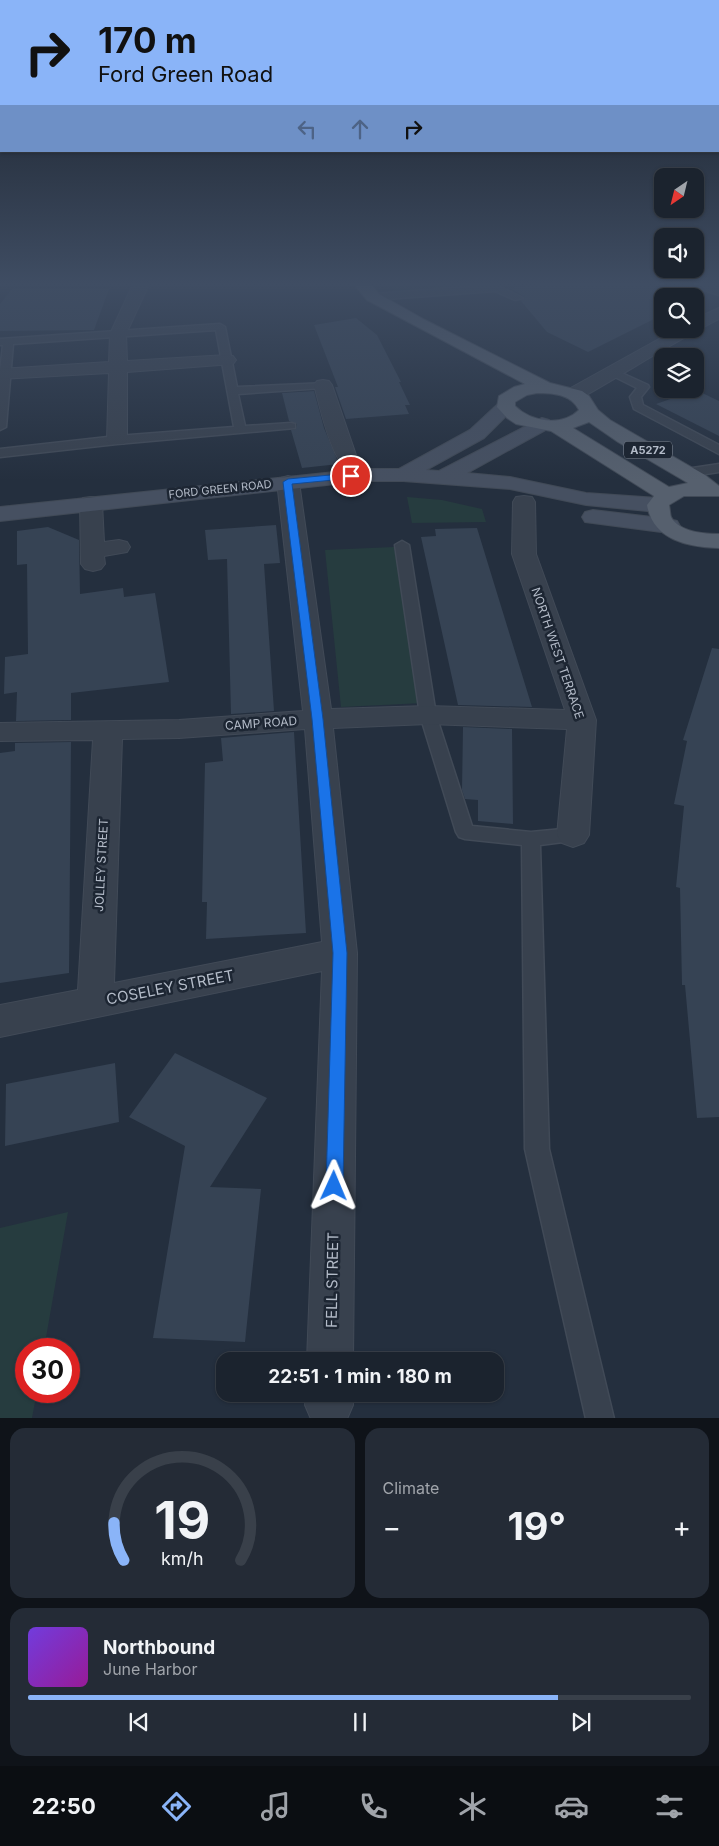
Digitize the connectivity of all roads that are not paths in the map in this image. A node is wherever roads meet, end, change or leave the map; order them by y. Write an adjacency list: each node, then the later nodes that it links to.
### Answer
1 (4, 348): 10 (lane)
2 (118, 348): 8 (street)
3 (224, 348): 7 (lane)
4 (449, 348): 14 (main road, A5272)
5 (468, 348): 12 (main road, A5272)
6 (655, 348): 9 (street)
7 (227, 360): 8 (street); 13 (lane)
8 (118, 366): 10 (street); 21 (street)
9 (613, 372): 15 (street); 22 (lane)
10 (2, 373): 19 (lane)
11 (323, 385): 13 (lane); 26 (street)
12 (546, 388): 14 (main road, A5272); 15 (main road, A5272)
13 (233, 391): 20 (lane)
14 (501, 391): 17 (main road, A5272); 27 (main road)
15 (574, 394): 16 (main road, A5272)
16 (589, 410): 17 (main road, A5272); 25 (main road, A5272)
17 (548, 425): 28 (main road); 31 (main road, A5272)
18 (291, 426): 20 (lane)
19 (0, 427)
20 (240, 430): 21 (lane)
21 (117, 440): 23 (lane)
22 (719, 450)
23 (0, 453)
24 (719, 468): 25 (lane)
25 (686, 472): 30 (main road, A5272)
26 (363, 475): 27 (main road, FORD GREEN ROAD); 29 (main road, FORD GREEN ROAD)
27 (403, 475): 28 (main road, FORD GREEN ROAD)
28 (441, 479): 31 (main road); 32 (main road)
29 (288, 482): 33 (main road, FORD GREEN ROAD); 40 (street, FELL STREET)
30 (713, 490): 31 (main road, A5272)
31 (663, 500): 35 (main road)
32 (524, 502): 35 (main road); 41 (street, NORTH WEST TERRACE)
33 (91, 503): 34 (main road, FORD GREEN ROAD); 38 (street)
34 (0, 514)
35 (669, 526): 36 (main road)
36 (719, 541)
37 (402, 545): 39 (lane)
38 (119, 547)
39 (428, 715): 40 (street, CAMP ROAD); 41 (street, CAMP ROAD); 45 (lane)
40 (318, 719): 42 (street, CAMP ROAD); 46 (street, FELL STREET)
41 (582, 720): 44 (street, NORTH WEST TERRACE)
42 (108, 730): 43 (street, CAMP ROAD); 47 (street, JOLLEY STREET)
43 (0, 732)
44 (573, 836): 45 (lane)
45 (531, 839): 50 (lane)
46 (340, 953): 47 (street, COSELEY STREET); 49 (street, FELL STREET)
47 (95, 1001): 48 (street, COSELEY STREET)
48 (0, 1021)
49 (331, 1352)
50 (600, 1418)

